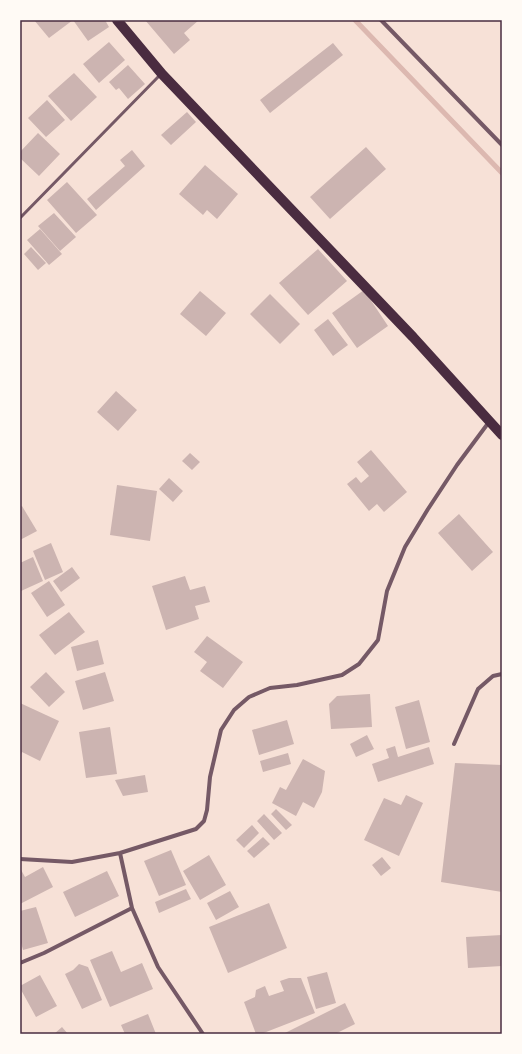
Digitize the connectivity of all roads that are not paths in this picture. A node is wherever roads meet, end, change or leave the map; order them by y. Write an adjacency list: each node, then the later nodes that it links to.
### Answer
1 (117, 20): 3 (main road)
2 (381, 20): 4 (street)
3 (162, 74): 5 (lane); 6 (main road)
4 (502, 144)
5 (20, 218)
6 (490, 421): 7 (main road); 10 (street)
7 (502, 435)
8 (502, 674): 9 (street)
9 (454, 744)
10 (120, 853): 11 (street); 12 (street)
11 (20, 858)
12 (132, 908): 13 (street); 14 (street)
13 (20, 963)
14 (203, 1034)

